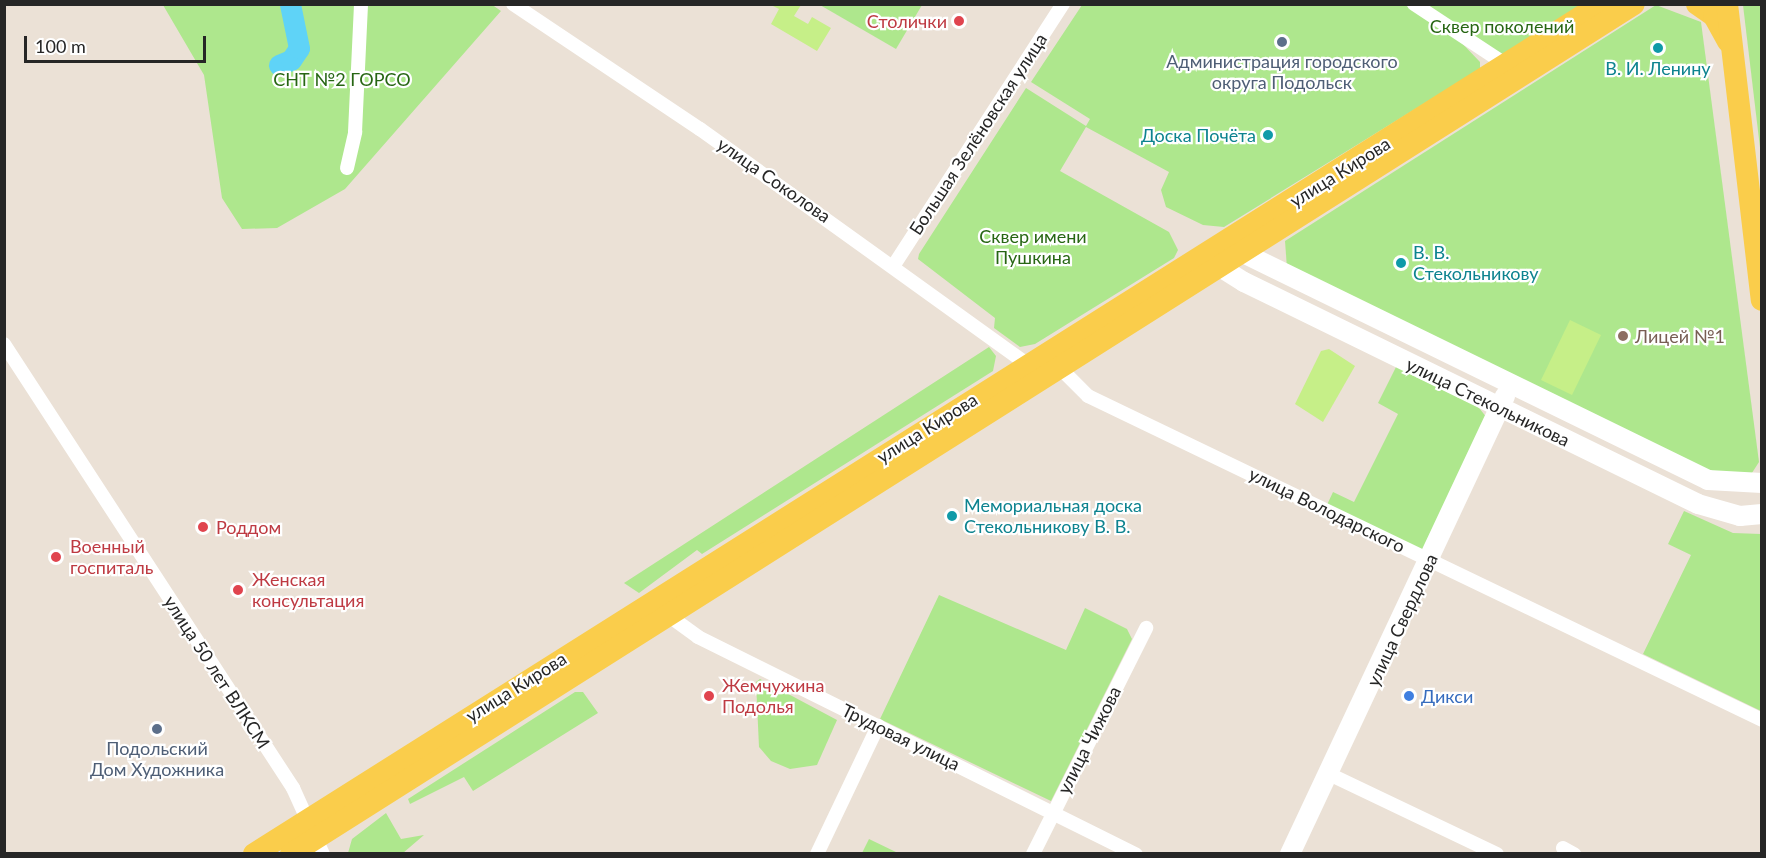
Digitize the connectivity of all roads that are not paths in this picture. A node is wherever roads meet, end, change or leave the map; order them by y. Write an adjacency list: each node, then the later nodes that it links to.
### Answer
1 (361, 4): 11 (street)
2 (513, 4): 14 (street, улица Соколова)
3 (1063, 4): 14 (street, Большая Зелёновская улица)
4 (1414, 4): 10 (street)
5 (1601, 4): 10 (main road, улица Кирова)
6 (1634, 4): 12 (main road, улица Кирова)
7 (1697, 4): 9 (main road)
8 (1727, 4): 9 (main road)
9 (1731, 47): 15 (main road)
10 (1508, 66): 13 (main road, улица Кирова)
11 (347, 168)
12 (1244, 254): 13 (main road, улица Кирова); 18 (main road, улица Стекольникова)
13 (1216, 256): 17 (main road, улица Кирова); 17 (main road, улица Кирова); 19 (main road, улица Стекольникова)
14 (894, 265): 17 (street, улица Соколова)
15 (1761, 300)
16 (4, 344): 31 (street, улица 50 лет ВЛКСМ)
17 (1045, 371): 22 (main road, улица Кирова); 23 (street, улица Володарского)
18 (1510, 385): 19 (main road, улица Свердлова); 20 (main road, улица Стекольникова)
19 (1500, 408): 21 (main road, улица Стекольникова); 23 (main road, улица Свердлова)
20 (1761, 483)
21 (1761, 514)
22 (808, 515): 24 (main road, улица Кирова); 25 (main road, улица Кирова)
23 (1430, 560): 27 (street, улица Володарского); 29 (main road, улица Свердлова)
24 (668, 615): 25 (main road, улица Кирова); 28 (street, Трудовая улица)
25 (635, 623): 31 (main road, улица Кирова)
26 (1146, 628): 30 (street, улица Чижова)
27 (1761, 720)
28 (878, 726): 30 (street, Трудовая улица); 34 (street)
29 (1329, 774): 37 (main road, улица Свердлова); 38 (street)
30 (1053, 812): 35 (street, улица Чижова); 36 (street, Трудовая улица)
31 (316, 837): 32 (main road, улица Кирова); 33 (main road, улица Кирова)
32 (254, 854)
33 (291, 854)
34 (817, 854)
35 (1033, 854)
36 (1136, 854)
37 (1290, 854)
38 (1497, 854)

